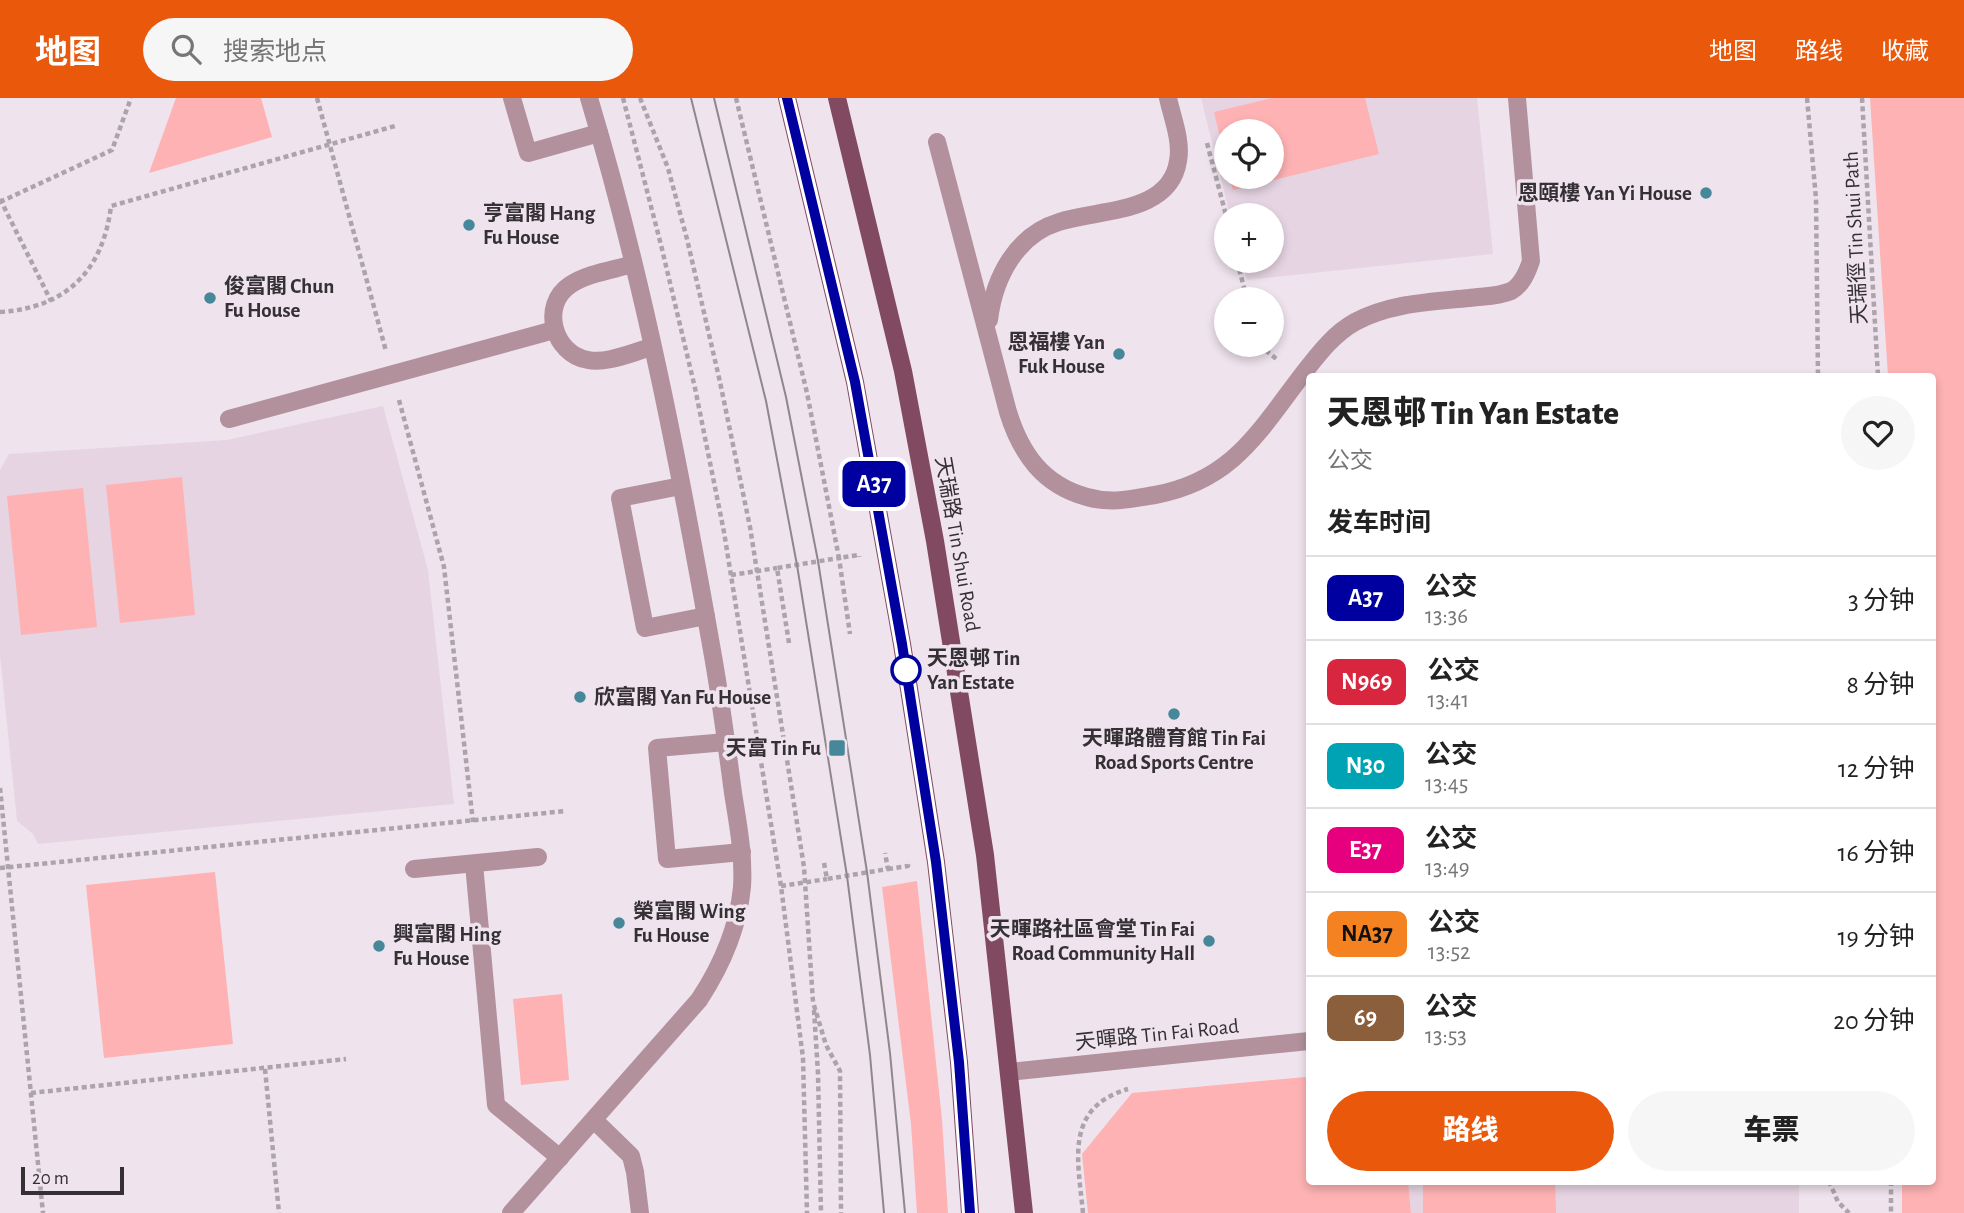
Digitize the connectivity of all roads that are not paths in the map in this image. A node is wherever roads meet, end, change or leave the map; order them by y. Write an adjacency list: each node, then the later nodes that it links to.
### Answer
1 (512, 98): 7 (street)
2 (589, 98): 7 (street)
3 (787, 98): 27 (main road)
4 (837, 98): 22 (main road, 天瑞路 Tin Shui Road)
5 (1168, 98): 11 (street)
6 (1517, 98): 11 (street)
7 (599, 134): 9 (street)
8 (937, 142): 11 (street)
9 (633, 264): 10 (street); 12 (street)
10 (554, 330): 12 (street); 13 (street)
11 (990, 341)
12 (652, 347): 14 (street)
13 (229, 419)
14 (681, 486): 15 (street); 15 (street)
15 (706, 616): 16 (street)
16 (726, 742): 17 (street); 17 (street)
17 (742, 852): 23 (street)
18 (538, 858): 19 (street)
19 (474, 864): 20 (street); 24 (street)
20 (414, 869)
21 (1306, 1041): 22 (street, 天暉路 Tin Fai Road)
22 (1009, 1072): 28 (main road, 天瑞路 Tin Shui Road)
23 (594, 1120): 24 (street); 26 (street)
24 (560, 1158): 25 (street)
25 (511, 1213)
26 (640, 1213)
27 (970, 1213)
28 (1024, 1213)

